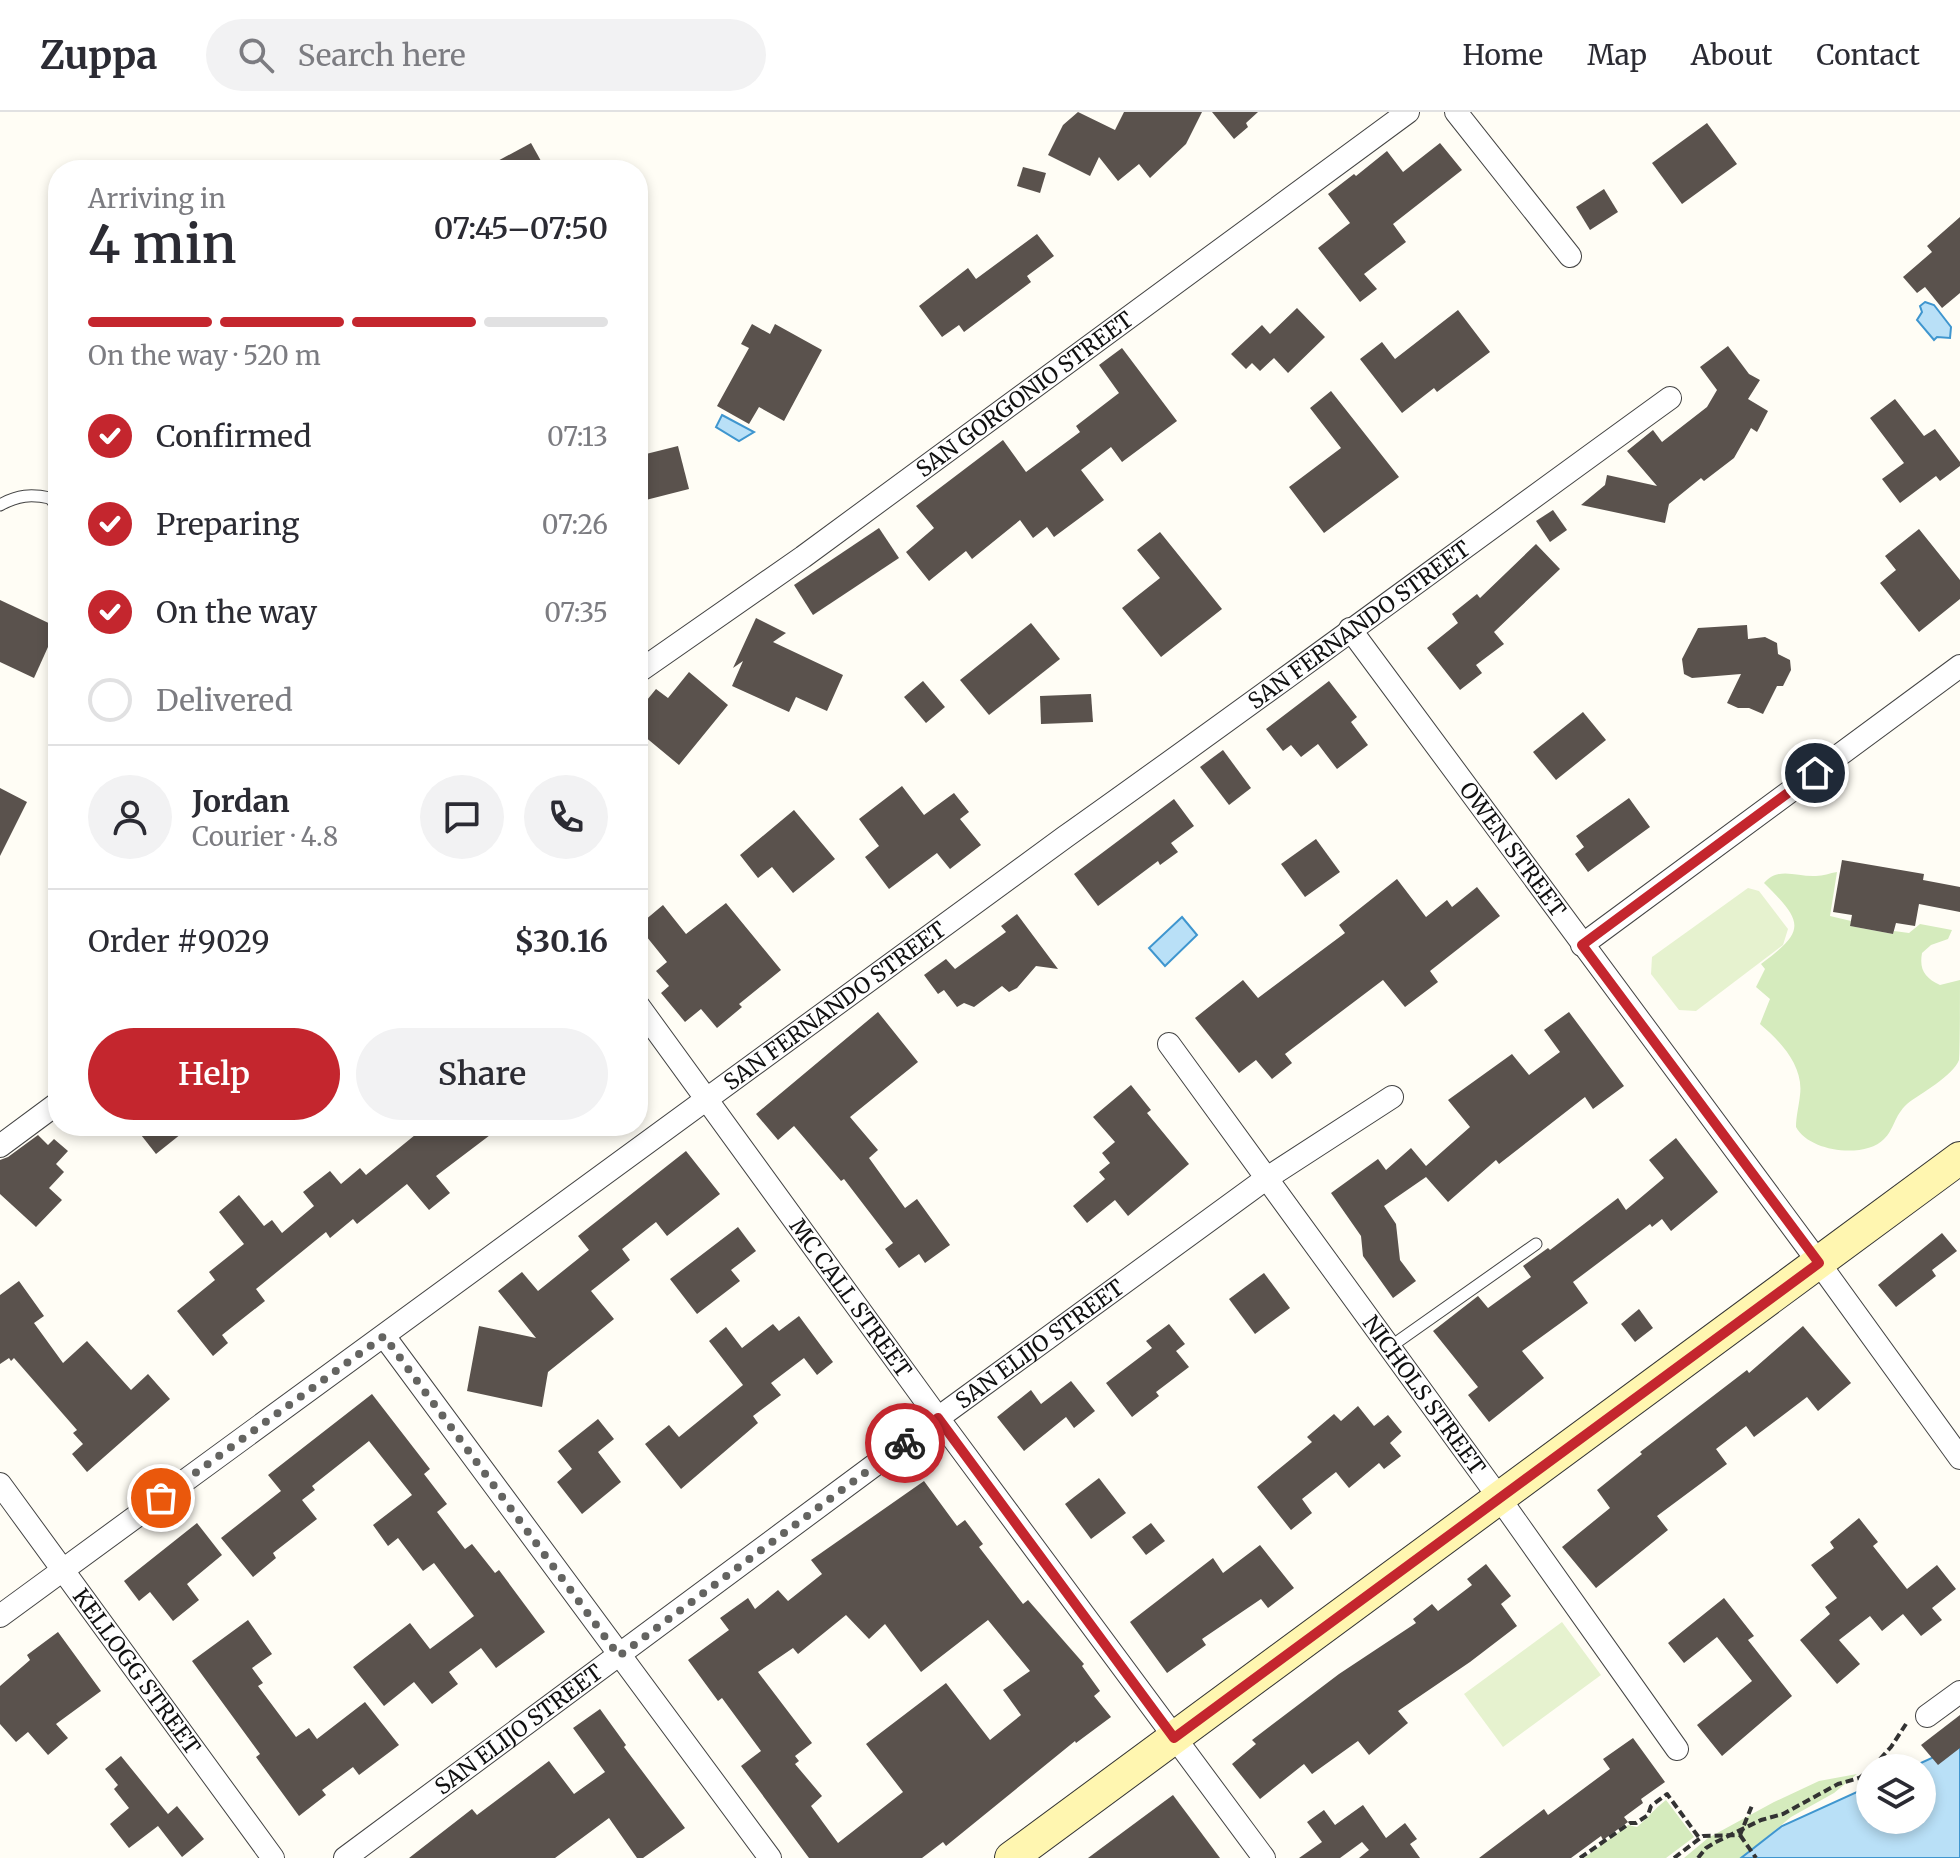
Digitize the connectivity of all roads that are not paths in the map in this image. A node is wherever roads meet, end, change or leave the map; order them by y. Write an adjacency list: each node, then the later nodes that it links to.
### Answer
1 (1408, 112): 8 (street, SAN GORGONIO STREET)
2 (1456, 112): 3 (street)
3 (1570, 256)
4 (1670, 398): 7 (street, SAN FERNANDO STREET)
5 (48, 498): 6 (lane)
6 (0, 505)
7 (1350, 629): 10 (street, OWEN STREET); 14 (street, SAN FERNANDO STREET)
8 (648, 665)
9 (1960, 666): 10 (street)
10 (1582, 945): 20 (street, OWEN STREET)
11 (648, 1018): 14 (street, MC CALL STREET)
12 (1169, 1044): 18 (street, NICHOLS STREET)
13 (1392, 1097): 18 (street, SAN ELIJO STREET)
14 (708, 1099): 21 (street, SAN FERNANDO STREET); 23 (street, MC CALL STREET)
15 (48, 1110): 16 (street)
16 (0, 1146)
17 (1960, 1158): 20 (street)
18 (1267, 1178): 22 (street, NICHOLS STREET); 23 (street, SAN ELIJO STREET)
19 (1536, 1244): 22 (lane)
20 (1819, 1263): 24 (street, OWEN STREET); 26 (street)
21 (384, 1336): 27 (street, SAN FERNANDO STREET); 29 (street)
22 (1390, 1347): 26 (street, NICHOLS STREET)
23 (938, 1418): 29 (street, SAN ELIJO STREET); 32 (street, MC CALL STREET)
24 (1960, 1458)
25 (0, 1484): 27 (street, KELLOGG STREET)
26 (1500, 1499): 32 (street); 33 (street, NICHOLS STREET)
27 (62, 1570): 28 (street, SAN FERNANDO STREET); 34 (street, KELLOGG STREET)
28 (0, 1616)
29 (619, 1656): 35 (street, SAN ELIJO STREET); 36 (street)
30 (1960, 1692): 31 (street)
31 (1927, 1716)
32 (1174, 1738): 37 (street); 38 (street, MC CALL STREET)
33 (1677, 1749)
34 (273, 1858)
35 (345, 1858)
36 (770, 1858)
37 (1011, 1858)
38 (1264, 1858)

